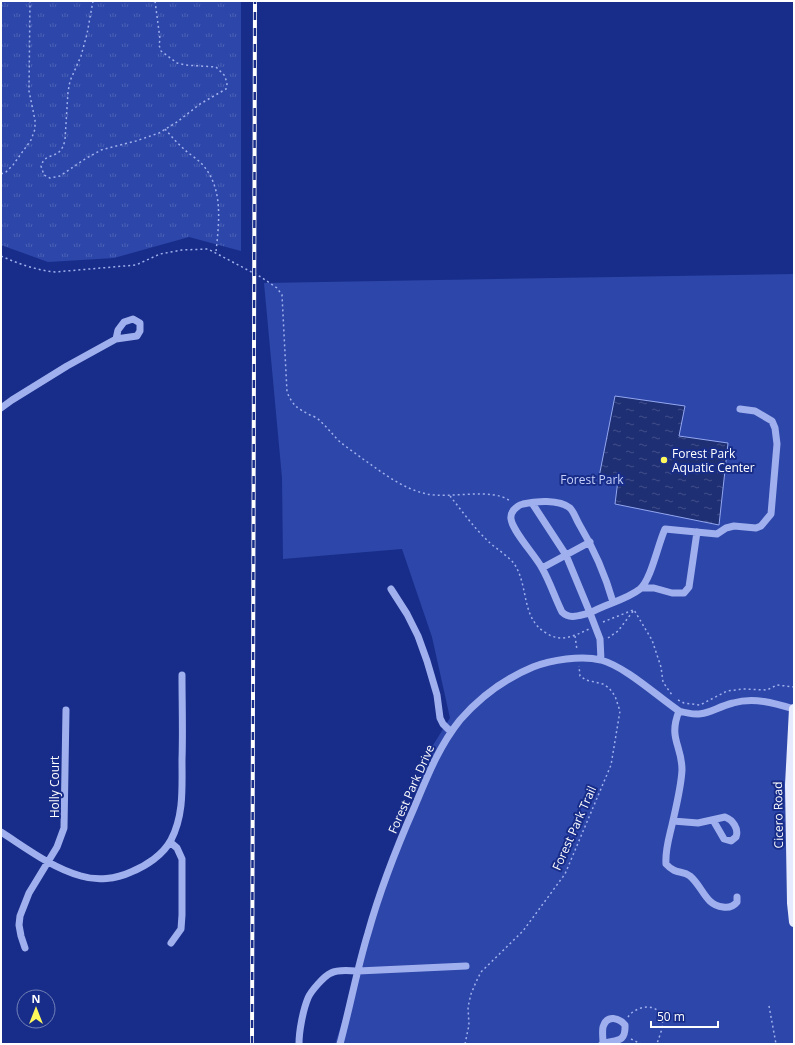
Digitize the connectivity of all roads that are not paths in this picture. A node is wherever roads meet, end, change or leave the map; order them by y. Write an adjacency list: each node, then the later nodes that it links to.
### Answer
1 (116, 339): 2 (street)
2 (1, 408)
3 (740, 409): 5 (street)
4 (532, 503): 6 (street); 7 (street); 8 (street)
5 (697, 532): 9 (street); 9 (street)
6 (590, 542): 7 (street); 11 (street)
7 (566, 555): 8 (street); 12 (street)
8 (542, 568): 12 (street)
9 (641, 588): 11 (street)
10 (391, 589): 18 (street)
11 (613, 602): 12 (street)
12 (590, 613): 13 (street)
13 (601, 660): 17 (street, Forest Park Drive); 18 (street, Forest Park Drive)
14 (182, 675): 22 (street)
15 (794, 709): 17 (street, Forest Park Drive); 25 (main road, Cicero Road)
16 (66, 710): 23 (street, Holly Court)
17 (679, 711): 20 (street)
18 (451, 732): 29 (street, Forest Park Drive)
19 (712, 820): 20 (street)
20 (673, 821): 24 (street)
21 (1, 832): 23 (street)
22 (170, 842): 23 (street); 26 (street)
23 (48, 861): 27 (street, Holly Court)
24 (738, 897)
25 (794, 922)
26 (171, 943)
27 (25, 948)
28 (466, 966): 29 (street)
29 (358, 972): 30 (street); 31 (street, Forest Park Drive)
30 (299, 1044)
31 (340, 1044)

